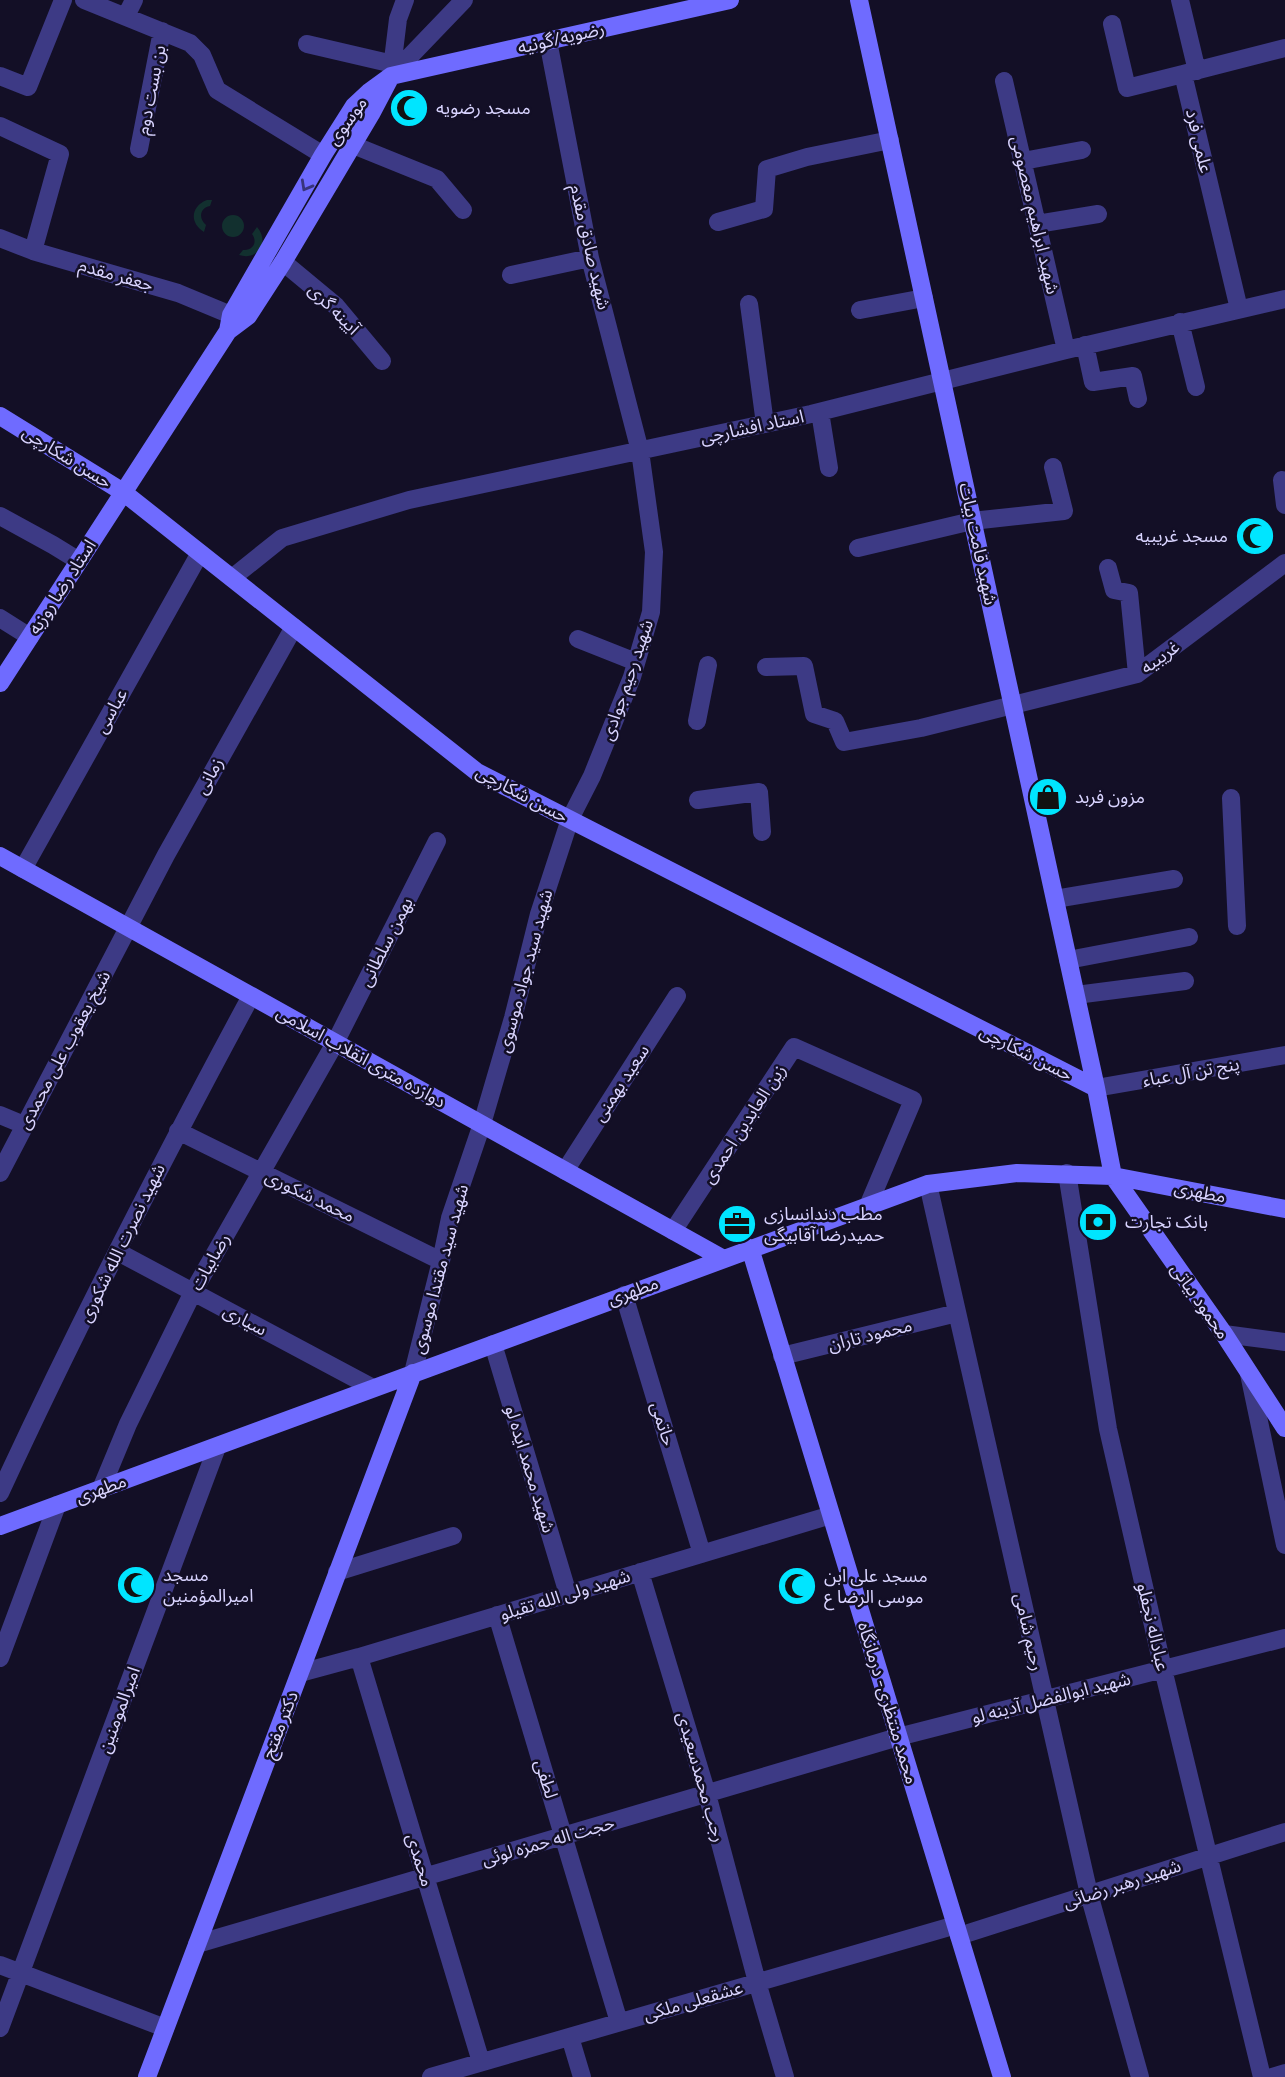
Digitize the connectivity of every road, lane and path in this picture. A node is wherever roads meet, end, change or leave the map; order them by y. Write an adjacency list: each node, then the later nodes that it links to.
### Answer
1 (63, 0): 17 (street)
2 (84, 0): 9 (street)
3 (134, 0): 9 (street)
4 (405, 0): 15 (street)
5 (464, 0): 15 (street)
6 (730, 0): 12 (main road, رضویه/گونیه)
7 (859, 0): 20 (main road, شهید قامت بیات)
8 (1180, 0): 16 (street, علمی فرد)
9 (126, 16): 11 (street)
10 (1112, 24): 16 (street)
11 (162, 31): 22 (street, بن بست دوم); 24 (street)
12 (548, 41): 15 (main road, رضویه/گونیه); 32 (street, شهید صادق مقدم)
13 (307, 44): 15 (street)
14 (1285, 48): 16 (street)
15 (392, 70): 21 (main road, موسوی); 24 (main road, موسوی)
16 (1190, 73): 38 (street, علمی فرد)
17 (0, 76)
18 (1004, 81): 25 (street, شهید ابراهیم معصومی)
19 (0, 127): 31 (street)
20 (890, 140): 28 (street); 35 (main road, شهید قامت بیات)
21 (353, 145): 26 (street); 33 (main road, موسوی)
22 (139, 149)
23 (1082, 150): 25 (street)
24 (323, 155): 41 (main road, موسوی, one-way to 41)
25 (1023, 162): 29 (street, شهید ابراهیم معصومی)
26 (463, 210)
27 (1098, 214): 29 (street)
28 (718, 222)
29 (1037, 224): 43 (street, شهید ابراهیم معصومی)
30 (0, 237): 31 (street, جعفر مقدم)
31 (33, 251): 41 (street, جعفر مقدم)
32 (590, 258): 34 (street); 51 (street, شهید صادق مقدم)
33 (283, 262): 41 (main road, موسوی); 44 (street, آیینه گری)
34 (511, 275)
35 (924, 298): 39 (street); 45 (main road, شهید قامت بیات)
36 (1285, 299): 38 (street, استاد افشارچی)
37 (749, 304): 50 (street)
38 (1238, 309): 40 (street, استاد افشارچی)
39 (860, 310)
40 (1180, 322): 42 (street, استاد افشارچی); 46 (street)
41 (229, 323): 55 (main road, موسوی)
42 (1085, 345): 43 (street, استاد افشارچی); 47 (street)
43 (1066, 350): 45 (street, استاد افشارچی)
44 (382, 360)
45 (942, 380): 48 (street, استاد افشارچی); 58 (main road, شهید قامت بیات)
46 (1196, 387)
47 (1139, 399)
48 (820, 412): 50 (street, استاد افشارچی); 53 (street)
49 (2, 422): 55 (main road, حسن شکارچی)
50 (765, 424): 51 (street, استاد افشارچی)
51 (640, 451): 64 (street, استاد افشارچی); 69 (street, شهید رحیم جوادی)
52 (1054, 467): 58 (street)
53 (829, 468)
54 (1282, 480): 56 (street)
55 (123, 492): 60 (main road, حسن شکارچی); 61 (main road, استاد رضا روزبه)
56 (1285, 505)
57 (0, 516): 61 (street)
58 (972, 521): 59 (street); 74 (main road, شهید قامت بیات)
59 (858, 548)
60 (200, 553): 64 (main road, حسن شکارچی); 82 (street, عباسی)
61 (79, 561): 67 (main road, استاد رضا روزبه)
62 (1285, 563): 72 (street, غریبیه)
63 (1108, 568): 72 (street)
64 (232, 579): 66 (main road, حسن شکارچی)
65 (0, 618): 67 (street)
66 (294, 627): 78 (main road, حسن شکارچی); 86 (street, زمانی)
67 (30, 637): 73 (main road, استاد رضا روزبه)
68 (578, 639): 69 (street)
69 (636, 662): 78 (street, شهید رحیم جوادی)
70 (708, 665): 75 (street)
71 (766, 667): 74 (street, غریبیه)
72 (1137, 674): 74 (street, غریبیه)
73 (0, 683)
74 (1013, 706): 84 (main road, شهید قامت بیات)
75 (697, 721)
76 (1231, 798): 85 (street)
77 (698, 800): 79 (street)
78 (570, 819): 95 (main road, حسن شکارچی); 97 (street, شهید سید جواد موسوی)
79 (762, 832)
80 (437, 841): 93 (street, بهمن سلطانی)
81 (0, 856): 82 (main road, دوازده متری انقلاب اسلامی)
82 (23, 869): 86 (main road, دوازده متری انقلاب اسلامی)
83 (1174, 879): 84 (street)
84 (1055, 899): 88 (main road, شهید قامت بیات)
85 (1237, 926)
86 (128, 927): 91 (main road, دوازده متری انقلاب اسلامی); 98 (street, شیخ یعقوب علی محمدی)
87 (1189, 937): 88 (street)
88 (1068, 960): 90 (main road, شهید قامت بیات)
89 (1185, 981): 90 (street)
90 (1076, 995): 95 (main road, شهید قامت بیات)
91 (251, 996): 93 (main road, دوازده متری انقلاب اسلامی); 99 (street, شهید نصرت الله شکوری)
92 (677, 996): 100 (street, سعید بهمنی)
93 (335, 1043): 97 (main road, دوازده متری انقلاب اسلامی); 101 (street, رضابیات)
94 (1285, 1055): 95 (street, پنج تن آل عباء)
95 (1096, 1088): 104 (main road, شهید قامت بیات)
96 (0, 1115): 98 (street)
97 (482, 1124): 100 (main road, دوازده متری انقلاب اسلامی); 112 (street, شهید سید مقتدا موسوی)
98 (24, 1125): 102 (street, شیخ یعقوب علی محمدی)
99 (178, 1131): 101 (street, محمد شکوری); 110 (street, شهید نصرت الله شکوری)
100 (565, 1171): 108 (main road, دوازده متری انقلاب اسلامی)
101 (261, 1172): 112 (street, محمد شکوری); 113 (street, رضابیات)
102 (0, 1173)
103 (1067, 1173): 104 (main road, مطهری); 105 (main road, مطهری); 140 (street, عباداله نجفلو)
104 (1112, 1176): 107 (main road, مطهری); 116 (main road, محمود بیاتی)
105 (928, 1184): 106 (main road, مطهری); 115 (street, رحیم شامی)
106 (868, 1206): 108 (street, زین العابدین احمدی); 109 (main road, مطهری)
107 (1285, 1209)
108 (673, 1231): 111 (main road, دوازده متری انقلاب اسلامی)
109 (750, 1248): 111 (main road, مطهری); 119 (main road, محمد منتظری- درمانگاه)
110 (118, 1252): 113 (street, سیاری); 126 (street, شهید نصرت الله شکوری)
111 (722, 1258): 114 (main road, مطهری)
112 (441, 1261): 120 (street, شهید سید مقتدا موسوی)
113 (193, 1292): 122 (street, سیاری); 125 (street, رضابیات)
114 (624, 1295): 118 (main road, مطهری); 132 (street, حاتمی)
115 (957, 1313): 119 (street, محمود تاران); 142 (street, رحیم شامی)
116 (1224, 1334): 117 (street); 121 (main road, محمود بیاتی)
117 (1285, 1342)
118 (492, 1344): 120 (main road, مطهری); 135 (street, شهید محمد ایده لو)
119 (782, 1356): 128 (main road, محمد منتظری- درمانگاه)
120 (413, 1373): 122 (main road, مطهری); 133 (main road, دکتر مفتح)
121 (1249, 1373): 123 (main road, محمود بیاتی); 131 (street)
122 (373, 1388): 124 (main road, مطهری)
123 (1285, 1428)
124 (216, 1447): 125 (main road, مطهری); 153 (street, امیرالمومنین)
125 (101, 1489): 127 (main road, مطهری)
126 (0, 1493)
127 (57, 1505): 129 (main road, مطهری); 139 (street)
128 (831, 1515): 132 (street, شهید ولی الله تقیلو); 143 (main road, محمد منتظری- درمانگاه)
129 (0, 1526)
130 (453, 1536): 133 (street)
131 (1285, 1545)
132 (702, 1554): 134 (street, شهید ولی الله تقیلو)
133 (337, 1572): 141 (main road, دکتر مفتح)
134 (640, 1572): 135 (street, شهید ولی الله تقیلو); 144 (street, رجب محمدسعیدی)
135 (568, 1594): 136 (street, شهید ولی الله تقیلو)
136 (497, 1615): 138 (street, شهید ولی الله تقیلو); 146 (street, لطفی)
137 (1285, 1638): 140 (street, شهید ابوالفضل آدینه لو)
138 (359, 1657): 141 (street, شهید ولی الله تقیلو); 148 (street, محمدی)
139 (0, 1658)
140 (1163, 1670): 142 (street, شهید ابوالفضل آدینه لو); 147 (street, عباداله نجفلو)
141 (300, 1673): 151 (main road, دکتر مفتح)
142 (1044, 1700): 143 (street, شهید ابوالفضل آدینه لو); 149 (street, رحیم شامی)
143 (898, 1737): 144 (street, حجت اله حمزه لوئی); 150 (main road, محمد منتظری- درمانگاه)
144 (707, 1794): 146 (street, حجت اله حمزه لوئی); 154 (street, رجب محمدسعیدی)
145 (1285, 1832): 147 (street, شهید رهبر رضائی)
146 (563, 1836): 148 (street, حجت اله حمزه لوئی); 155 (street, لطفی)
147 (1208, 1856): 149 (street, شهید رهبر رضائی); 167 (street, عباداله نجفلو)
148 (425, 1877): 151 (street, حجت اله حمزه لوئی); 159 (street, محمدی)
149 (1088, 1895): 150 (street, شهید رهبر رضائی); 166 (street, رحیم شامی)
150 (957, 1930): 154 (street, عشقعلی ملکی); 165 (main road, محمد منتظری- درمانگاه)
151 (197, 1944): 157 (main road, دکتر مفتح)
152 (0, 1965): 153 (street)
153 (21, 1973): 156 (street, امیرالمومنین); 157 (street)
154 (757, 1982): 155 (street, عشقعلی ملکی); 164 (street, رجب محمدسعیدی)
155 (619, 2022): 158 (street, عشقعلی ملکی)
156 (0, 2028)
157 (165, 2028): 161 (main road, دکتر مفتح)
158 (569, 2037): 159 (street, عشقعلی ملکی); 163 (street)
159 (481, 2062): 162 (street, عشقعلی ملکی)
160 (1285, 2073): 168 (street)
161 (147, 2077)
162 (431, 2077)
163 (582, 2077)
164 (785, 2077)
165 (1002, 2077)
166 (1140, 2077)
167 (1262, 2077)
168 (1272, 2077)

